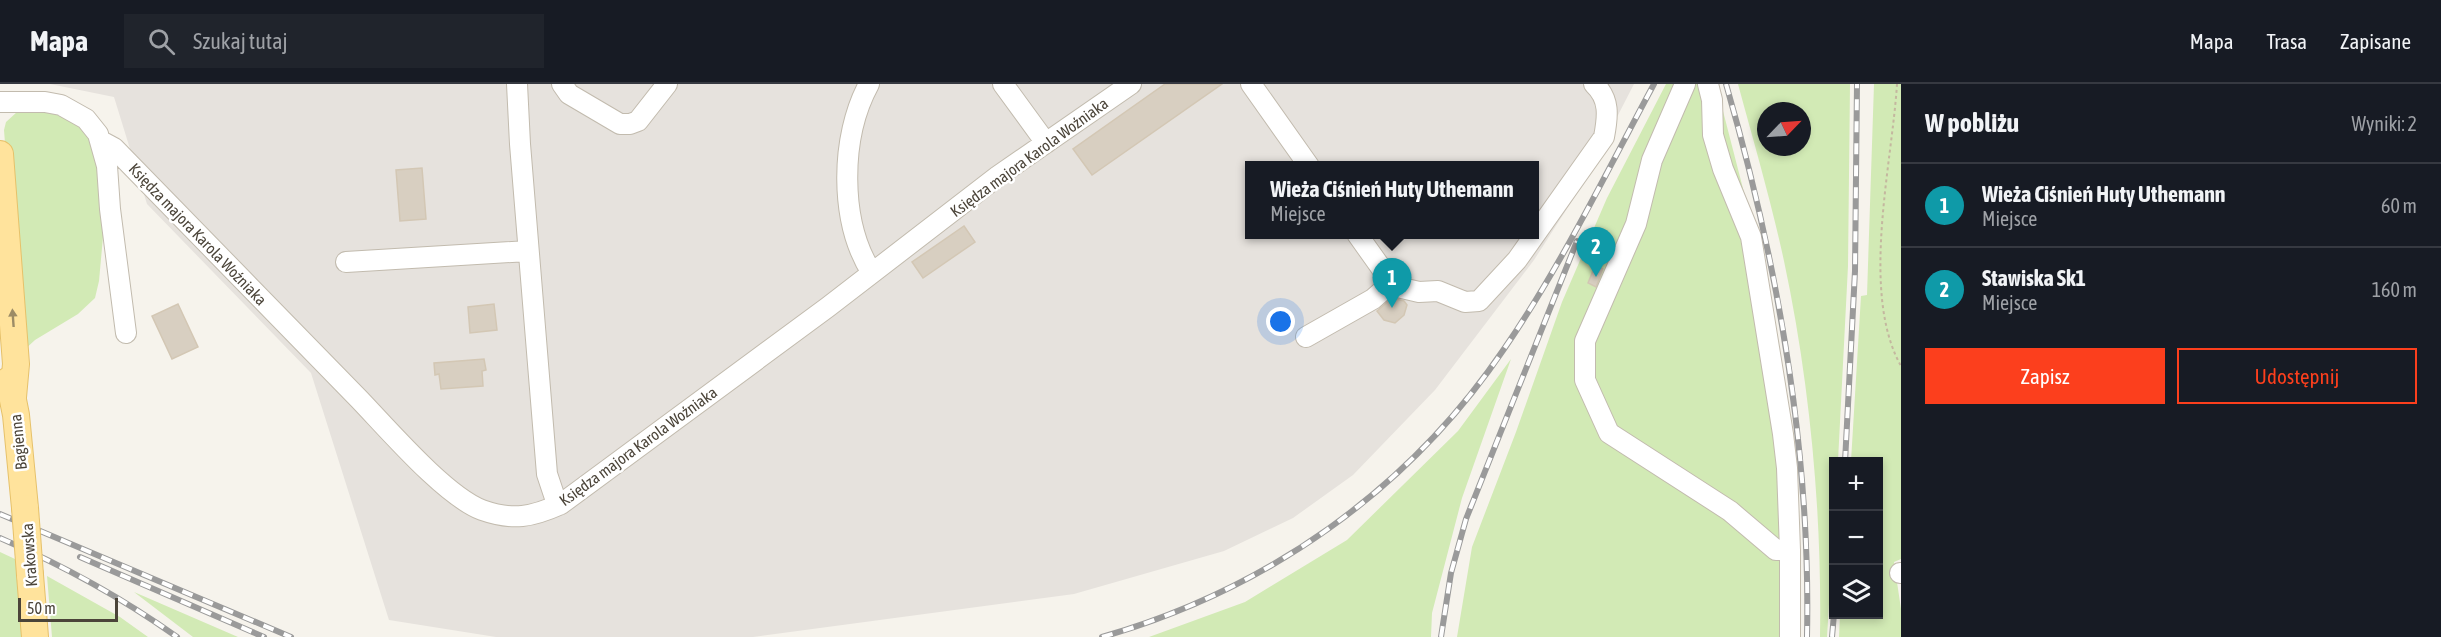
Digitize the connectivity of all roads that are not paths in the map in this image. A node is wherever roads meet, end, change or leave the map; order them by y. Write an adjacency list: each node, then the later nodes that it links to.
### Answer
1 (517, 84): 19 (street)
2 (562, 84): 3 (street)
3 (667, 84)
4 (869, 84): 21 (street)
5 (1003, 84): 13 (street)
6 (1131, 84): 13 (street, Księdza majora Karola Woźniaka)
7 (1251, 84): 15 (street)
8 (1593, 84): 16 (street)
9 (1685, 84): 29 (street)
10 (1708, 84): 29 (street)
11 (0, 102): 12 (street, Księdza majora Karola Woźniaka)
12 (101, 141): 23 (street); 27 (street, Księdza majora Karola Woźniaka)
13 (1046, 143): 21 (street, Księdza majora Karola Woźniaka)
14 (0, 154): 26 (main road, one-way to 14)
15 (1306, 161)
16 (1539, 229)
17 (1361, 239): 22 (street)
18 (1532, 239): 22 (street)
19 (528, 251): 20 (street); 27 (street)
20 (346, 262)
21 (872, 273): 27 (street, Księdza majora Karola Woźniaka)
22 (1389, 285): 24 (street)
23 (126, 333)
24 (1306, 337)
25 (0, 340): 26 (main road, Bagienna)
26 (10, 410): 28 (main road, Bagienna)
27 (561, 504)
28 (25, 508): 30 (main road, Krakowska, bridge)
29 (1790, 550): 31 (street)
30 (35, 637)
31 (1790, 637)

